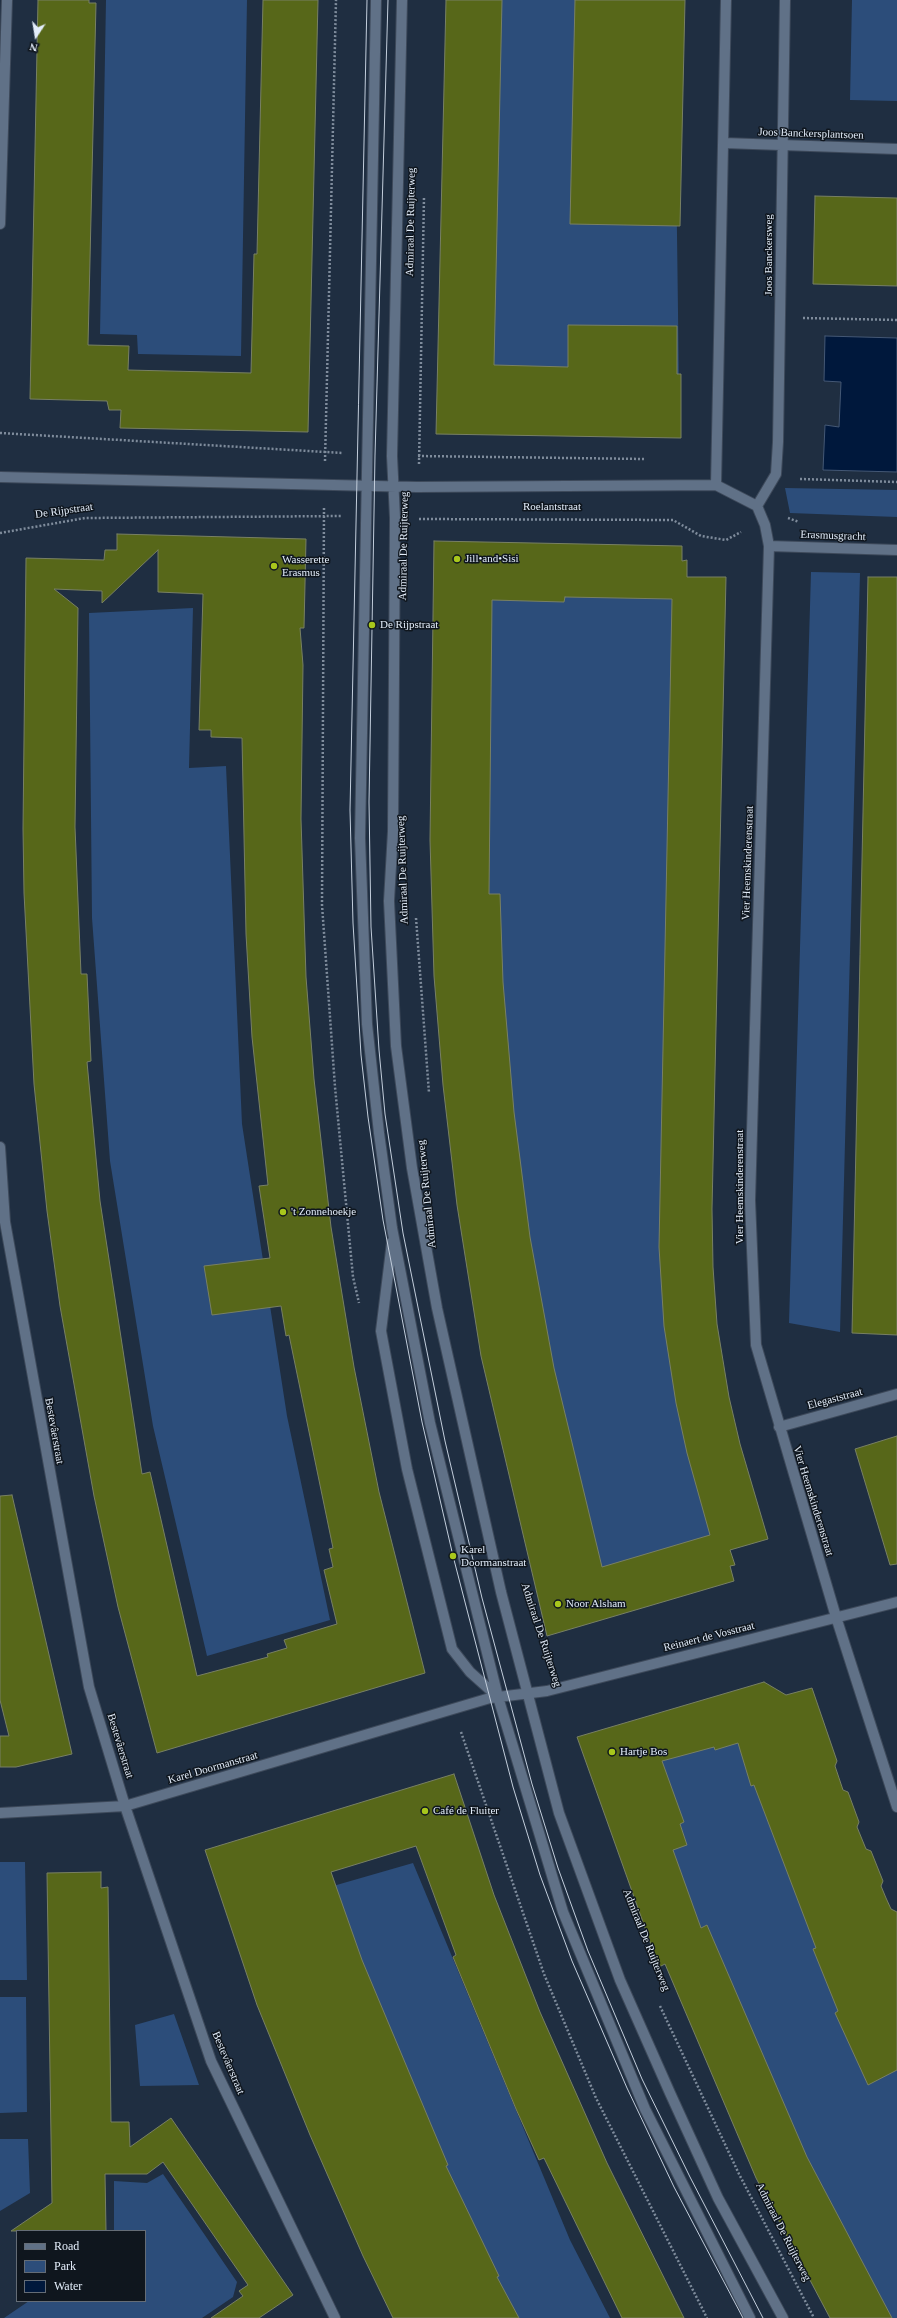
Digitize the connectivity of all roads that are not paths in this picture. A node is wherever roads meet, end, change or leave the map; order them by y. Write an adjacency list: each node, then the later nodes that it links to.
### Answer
1 (7, 0): 9 (street)
2 (376, 0): 11 (street)
3 (402, 0): 13 (street, Admiraal De Ruijterweg)
4 (726, 0): 6 (street)
5 (785, 0): 7 (street, Joos Banckersweg)
6 (724, 143): 7 (street, Joos Banckersplantsoen); 12 (street)
7 (782, 146): 8 (street, Joos Banckersplantsoen); 14 (street, Joos Banckersweg)
8 (897, 149)
9 (0, 224)
10 (0, 477): 11 (street, Roelantstraat)
11 (366, 485): 13 (street, Roelantstraat); 18 (street)
12 (716, 485): 13 (street, Roelantstraat); 14 (street, Roelantstraat)
13 (395, 486): 23 (street, Admiraal De Ruijterweg)
14 (757, 506): 15 (street)
15 (769, 546): 16 (street, Erasmusgracht); 20 (street, Vier Heemskinderenstraat)
16 (897, 550)
17 (0, 1147): 25 (street, Bestevâerstraat)
18 (392, 1228): 24 (street); 24 (street)
19 (897, 1394): 20 (street, Elegaststraat)
20 (779, 1427): 22 (street, Vier Heemskinderenstraat)
21 (897, 1602): 22 (street, Reinaert de Vosstraat)
22 (836, 1617): 23 (street, Reinaert de Vosstraat); 26 (street, Vier Heemskinderenstraat)
23 (528, 1693): 24 (street, Reinaert de Vosstraat); 30 (street, Admiraal De Ruijterweg)
24 (498, 1697): 25 (street, Karel Doormanstraat); 29 (street)
25 (125, 1806): 27 (street, Karel Doormanstraat); 28 (street, Bestevâerstraat)
26 (897, 1807)
27 (0, 1814)
28 (336, 2318)
29 (750, 2318)
30 (783, 2318)

